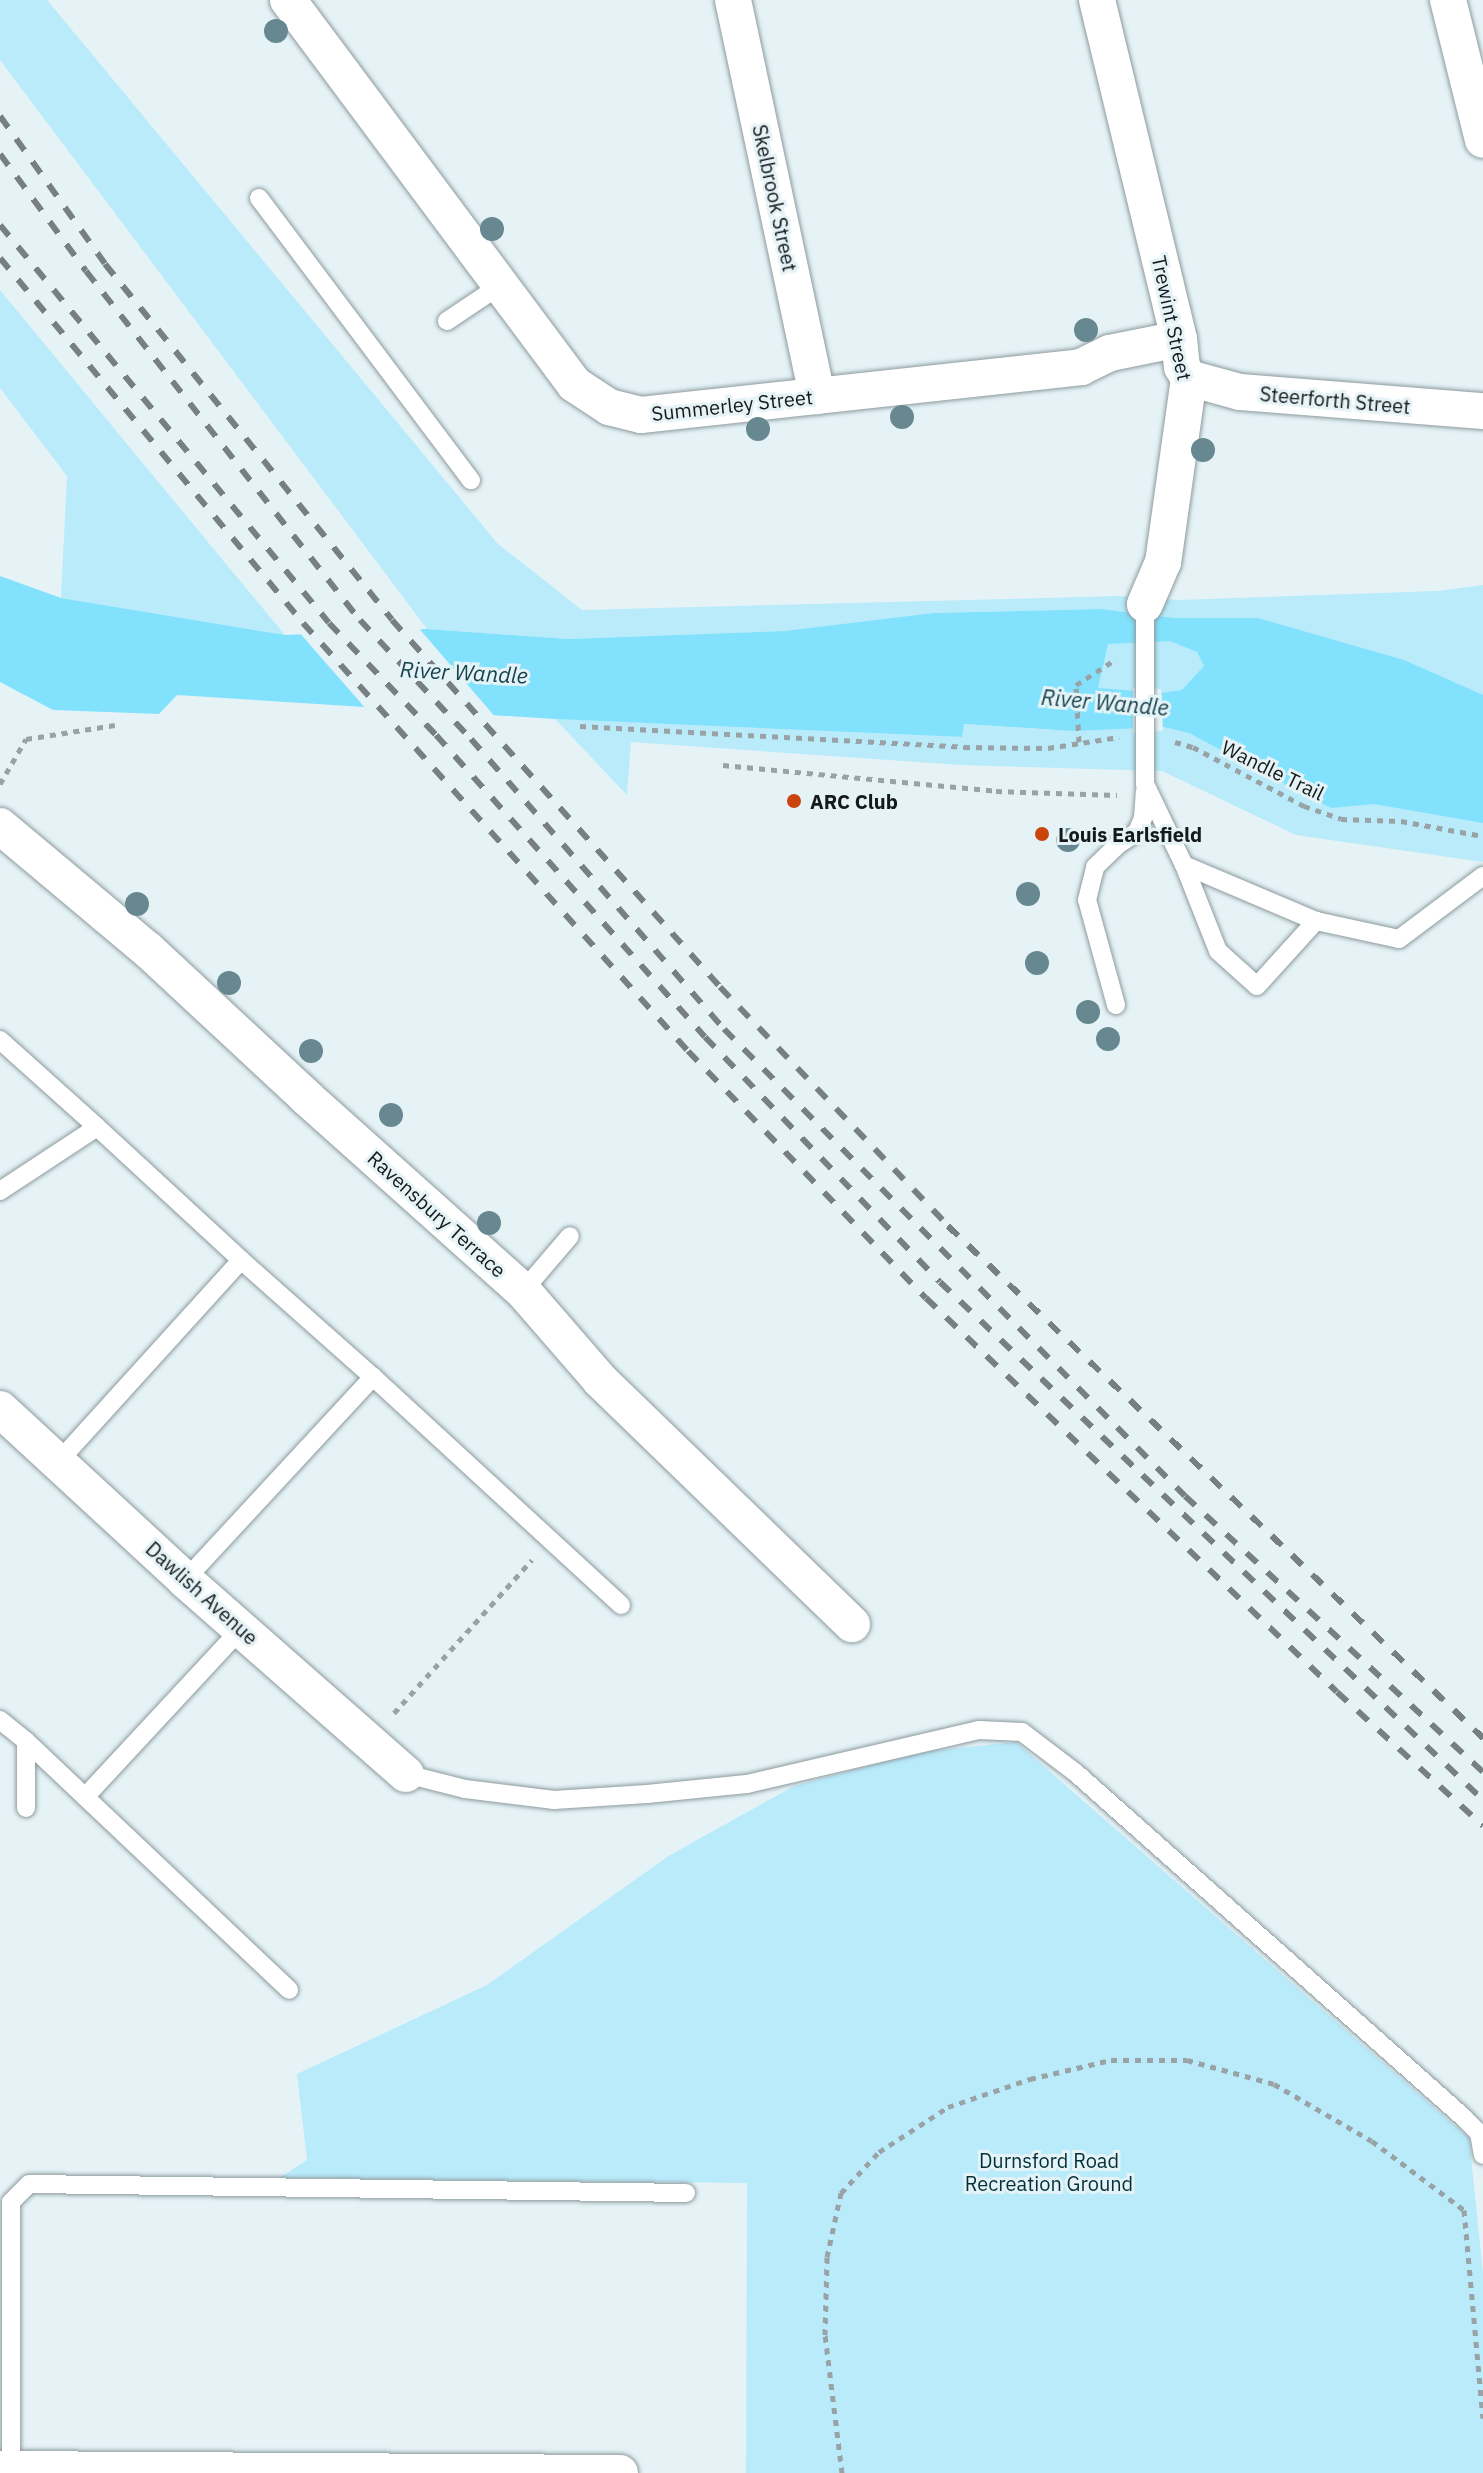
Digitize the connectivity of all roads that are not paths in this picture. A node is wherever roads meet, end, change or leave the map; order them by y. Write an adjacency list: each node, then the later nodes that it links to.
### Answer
1 (288, 0): 7 (street, Summerley Street)
2 (733, 0): 11 (street, Skelbrook Street)
3 (1097, 0): 9 (street, Trewint Street)
4 (1448, 0): 5 (street)
5 (1483, 140)
6 (259, 198): 13 (lane)
7 (499, 286): 8 (lane); 11 (street, Summerley Street)
8 (447, 321)
9 (1179, 339): 10 (street, Trewint Street); 11 (street, Summerley Street)
10 (1189, 378): 12 (street, Steerforth Street); 14 (street, Trewint Street)
11 (817, 396)
12 (1483, 411)
13 (471, 480)
14 (1145, 604): 15 (lane, Trewint Street)
15 (1145, 790): 17 (lane); 20 (lane)
16 (0, 826): 26 (street, Ravensbury Terrace)
17 (1184, 865): 19 (lane); 19 (lane)
18 (1483, 876): 19 (lane)
19 (1316, 921)
20 (1116, 1005)
21 (0, 1040): 22 (lane)
22 (97, 1127): 23 (lane); 25 (lane)
23 (0, 1191)
24 (570, 1236): 26 (lane)
25 (241, 1260): 27 (lane); 29 (lane)
26 (523, 1291): 32 (street, Ravensbury Terrace)
27 (373, 1377): 30 (lane); 31 (lane)
28 (0, 1409): 29 (street, Dawlish Avenue)
29 (59, 1461): 30 (street, Dawlish Avenue)
30 (185, 1580): 33 (street, Dawlish Avenue)
31 (621, 1605)
32 (852, 1624)
33 (241, 1629): 36 (street, Dawlish Avenue); 37 (lane)
34 (0, 1720): 35 (lane)
35 (26, 1741): 37 (lane); 38 (lane)
36 (406, 1774): 40 (lane)
37 (85, 1797): 39 (lane)
38 (26, 1808)
39 (289, 1990)
40 (1483, 2155)
41 (686, 2193): 42 (lane)
42 (7, 2470): 43 (street)
43 (620, 2473)

